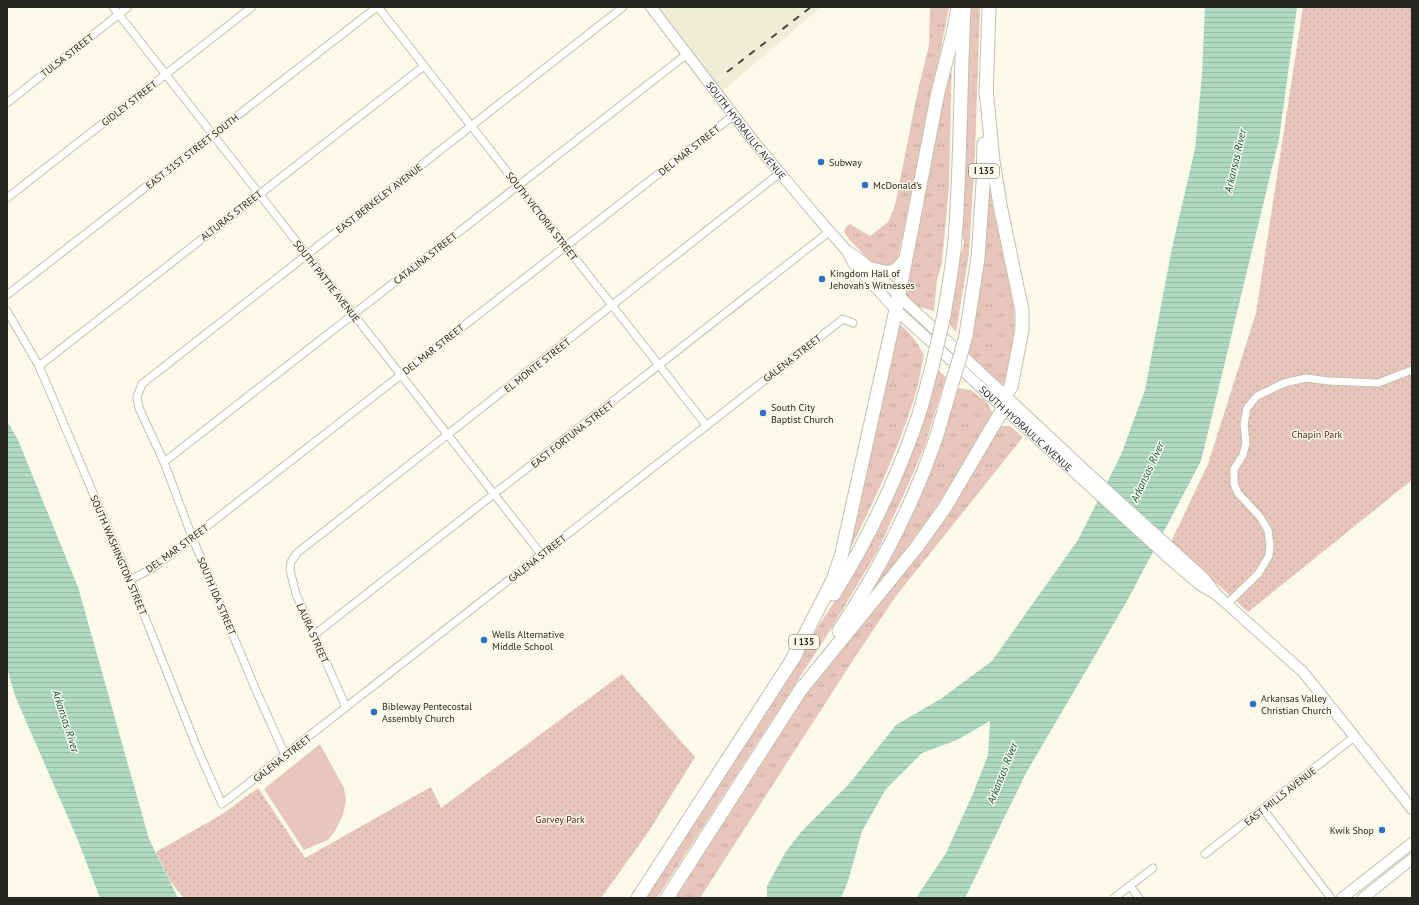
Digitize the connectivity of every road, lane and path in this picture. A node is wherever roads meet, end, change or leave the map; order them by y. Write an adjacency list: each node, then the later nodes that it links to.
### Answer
1 (113, 7): 10 (street, SOUTH PATTIE AVENUE)
2 (128, 7): 10 (street, TULSA STREET)
3 (252, 7): 13 (street, GIDLEY STREET)
4 (378, 7): 12 (street, SOUTH VICTORIA STREET); 18 (street, EAST 31ST STREET SOUTH)
5 (623, 7): 17 (street, EAST BERKELEY AVENUE)
6 (651, 7): 11 (street, SOUTH HYDRAULIC AVENUE)
7 (958, 7): 27 (highway)
8 (964, 7): 55 (highway, I 135, bridge)
9 (989, 7): 14 (highway, I 135)
10 (119, 14): 13 (street, SOUTH PATTIE AVENUE); 15 (street, TULSA STREET)
11 (687, 54): 16 (street, SOUTH HYDRAULIC AVENUE); 20 (street, CATALINA STREET)
12 (424, 66): 17 (street, SOUTH VICTORIA STREET); 21 (street, ALTURAS STREET)
13 (166, 74): 18 (street, SOUTH PATTIE AVENUE); 22 (street, GIDLEY STREET)
14 (986, 88): 42 (highway); 56 (highway, I 135, bridge)
15 (7, 103)
16 (734, 115): 19 (street, SOUTH HYDRAULIC AVENUE); 24 (street, DEL MAR STREET)
17 (471, 126): 20 (street, SOUTH VICTORIA STREET); 26 (street, EAST BERKELEY AVENUE)
18 (213, 135): 21 (street, SOUTH PATTIE AVENUE); 29 (street, EAST 31ST STREET SOUTH)
19 (780, 174): 23 (street, SOUTH HYDRAULIC AVENUE); 31 (street, EL MONTE STREET)
20 (518, 186): 24 (street, SOUTH VICTORIA STREET); 34 (street, CATALINA STREET)
21 (259, 194): 26 (street, SOUTH PATTIE AVENUE); 36 (street, ALTURAS STREET)
22 (7, 198)
23 (830, 232): 25 (street, SOUTH HYDRAULIC AVENUE); 37 (street, EAST FORTUNA STREET)
24 (565, 246): 31 (street, SOUTH VICTORIA STREET); 39 (street, DEL MAR STREET)
25 (847, 251): 28 (street, SOUTH HYDRAULIC AVENUE); 33 (street, SOUTH HYDRAULIC AVENUE)
26 (306, 254): 34 (street, SOUTH PATTIE AVENUE); 40 (street, EAST BERKELEY AVENUE)
27 (905, 260): 28 (highway); 30 (highway)
28 (872, 269): 30 (street, SOUTH HYDRAULIC AVENUE)
29 (7, 295)
30 (899, 296): 33 (highway); 42 (street, SOUTH HYDRAULIC AVENUE)
31 (612, 306): 37 (street, SOUTH VICTORIA STREET); 45 (street, EL MONTE STREET)
32 (7, 310): 36 (street, SOUTH WASHINGTON STREET)
33 (896, 310): 41 (street, SOUTH HYDRAULIC AVENUE); 55 (highway)
34 (353, 314): 39 (street, SOUTH PATTIE AVENUE); 46 (street, CATALINA STREET)
35 (853, 323): 44 (street, GALENA STREET)
36 (39, 366): 52 (street, SOUTH WASHINGTON STREET)
37 (659, 366): 44 (street, SOUTH VICTORIA STREET); 48 (street, EAST FORTUNA STREET)
38 (1412, 370): 53 (street)
39 (400, 374): 45 (street, SOUTH PATTIE AVENUE); 49 (street, DEL MAR STREET)
40 (139, 391): 46 (street, SOUTH IDA STREET)
41 (988, 394): 42 (highway); 43 (street, SOUTH HYDRAULIC AVENUE)
42 (1005, 395): 43 (highway); 47 (street, SOUTH HYDRAULIC AVENUE)
43 (1003, 409): 47 (street, SOUTH HYDRAULIC AVENUE); 56 (highway)
44 (706, 425): 50 (street, GALENA STREET)
45 (447, 434): 48 (street, SOUTH PATTIE AVENUE); 51 (street, EL MONTE STREET)
46 (164, 462): 49 (street, SOUTH IDA STREET)
47 (1086, 478): 53 (street, SOUTH HYDRAULIC AVENUE)
48 (494, 494): 50 (street, SOUTH PATTIE AVENUE); 54 (street, EAST FORTUNA STREET)
49 (192, 537): 52 (street, DEL MAR STREET); 59 (street, SOUTH IDA STREET)
50 (542, 554): 57 (street, GALENA STREET)
51 (294, 557): 54 (street, LAURA STREET)
52 (130, 580): 60 (street, SOUTH WASHINGTON STREET)
53 (1227, 604): 58 (street, SOUTH HYDRAULIC AVENUE)
54 (314, 635): 57 (street, LAURA STREET)
55 (791, 662): 68 (highway, I 135)
56 (800, 692): 69 (highway, I 135)
57 (346, 707): 59 (street, GALENA STREET)
58 (1354, 737): 61 (street, EAST MILLS AVENUE); 62 (street, SOUTH HYDRAULIC AVENUE)
59 (285, 755): 60 (street, GALENA STREET)
60 (222, 804)
61 (1263, 809): 64 (street, EAST MILLS AVENUE); 72 (street)
62 (1412, 809)
63 (1412, 843): 73 (street)
64 (1204, 854)
65 (1412, 859): 74 (street)
66 (1153, 868): 67 (street)
67 (1130, 886): 70 (street); 71 (street)
68 (638, 898)
69 (667, 898)
70 (1114, 898)
71 (1138, 898)
72 (1330, 898)
73 (1342, 898)
74 (1363, 898)

